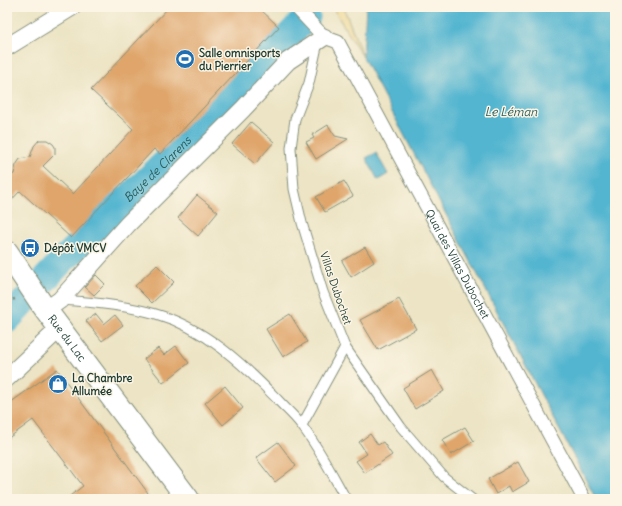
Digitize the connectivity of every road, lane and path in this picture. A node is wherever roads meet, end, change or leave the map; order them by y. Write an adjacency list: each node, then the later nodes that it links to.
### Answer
1 (72, 7): 4 (street)
2 (297, 8): 3 (street, Quai des Villas Dubochet)
3 (321, 38): 8 (street); 10 (lane, Villas Dubochet); 16 (street, Quai des Villas Dubochet)
4 (7, 47)
5 (7, 252): 6 (main road, Rue du Lac)
6 (22, 292): 7 (path); 8 (main road, Rue du Lac)
7 (7, 300)
8 (50, 305): 9 (main road, Rue du Lac); 12 (lane)
9 (60, 328): 11 (street); 13 (main road, Rue du Lac)
10 (345, 347): 12 (lane); 15 (lane, Villas Dubochet)
11 (7, 378)
12 (302, 425): 14 (lane)
13 (188, 499)
14 (346, 499)
15 (472, 499)
16 (584, 499)

